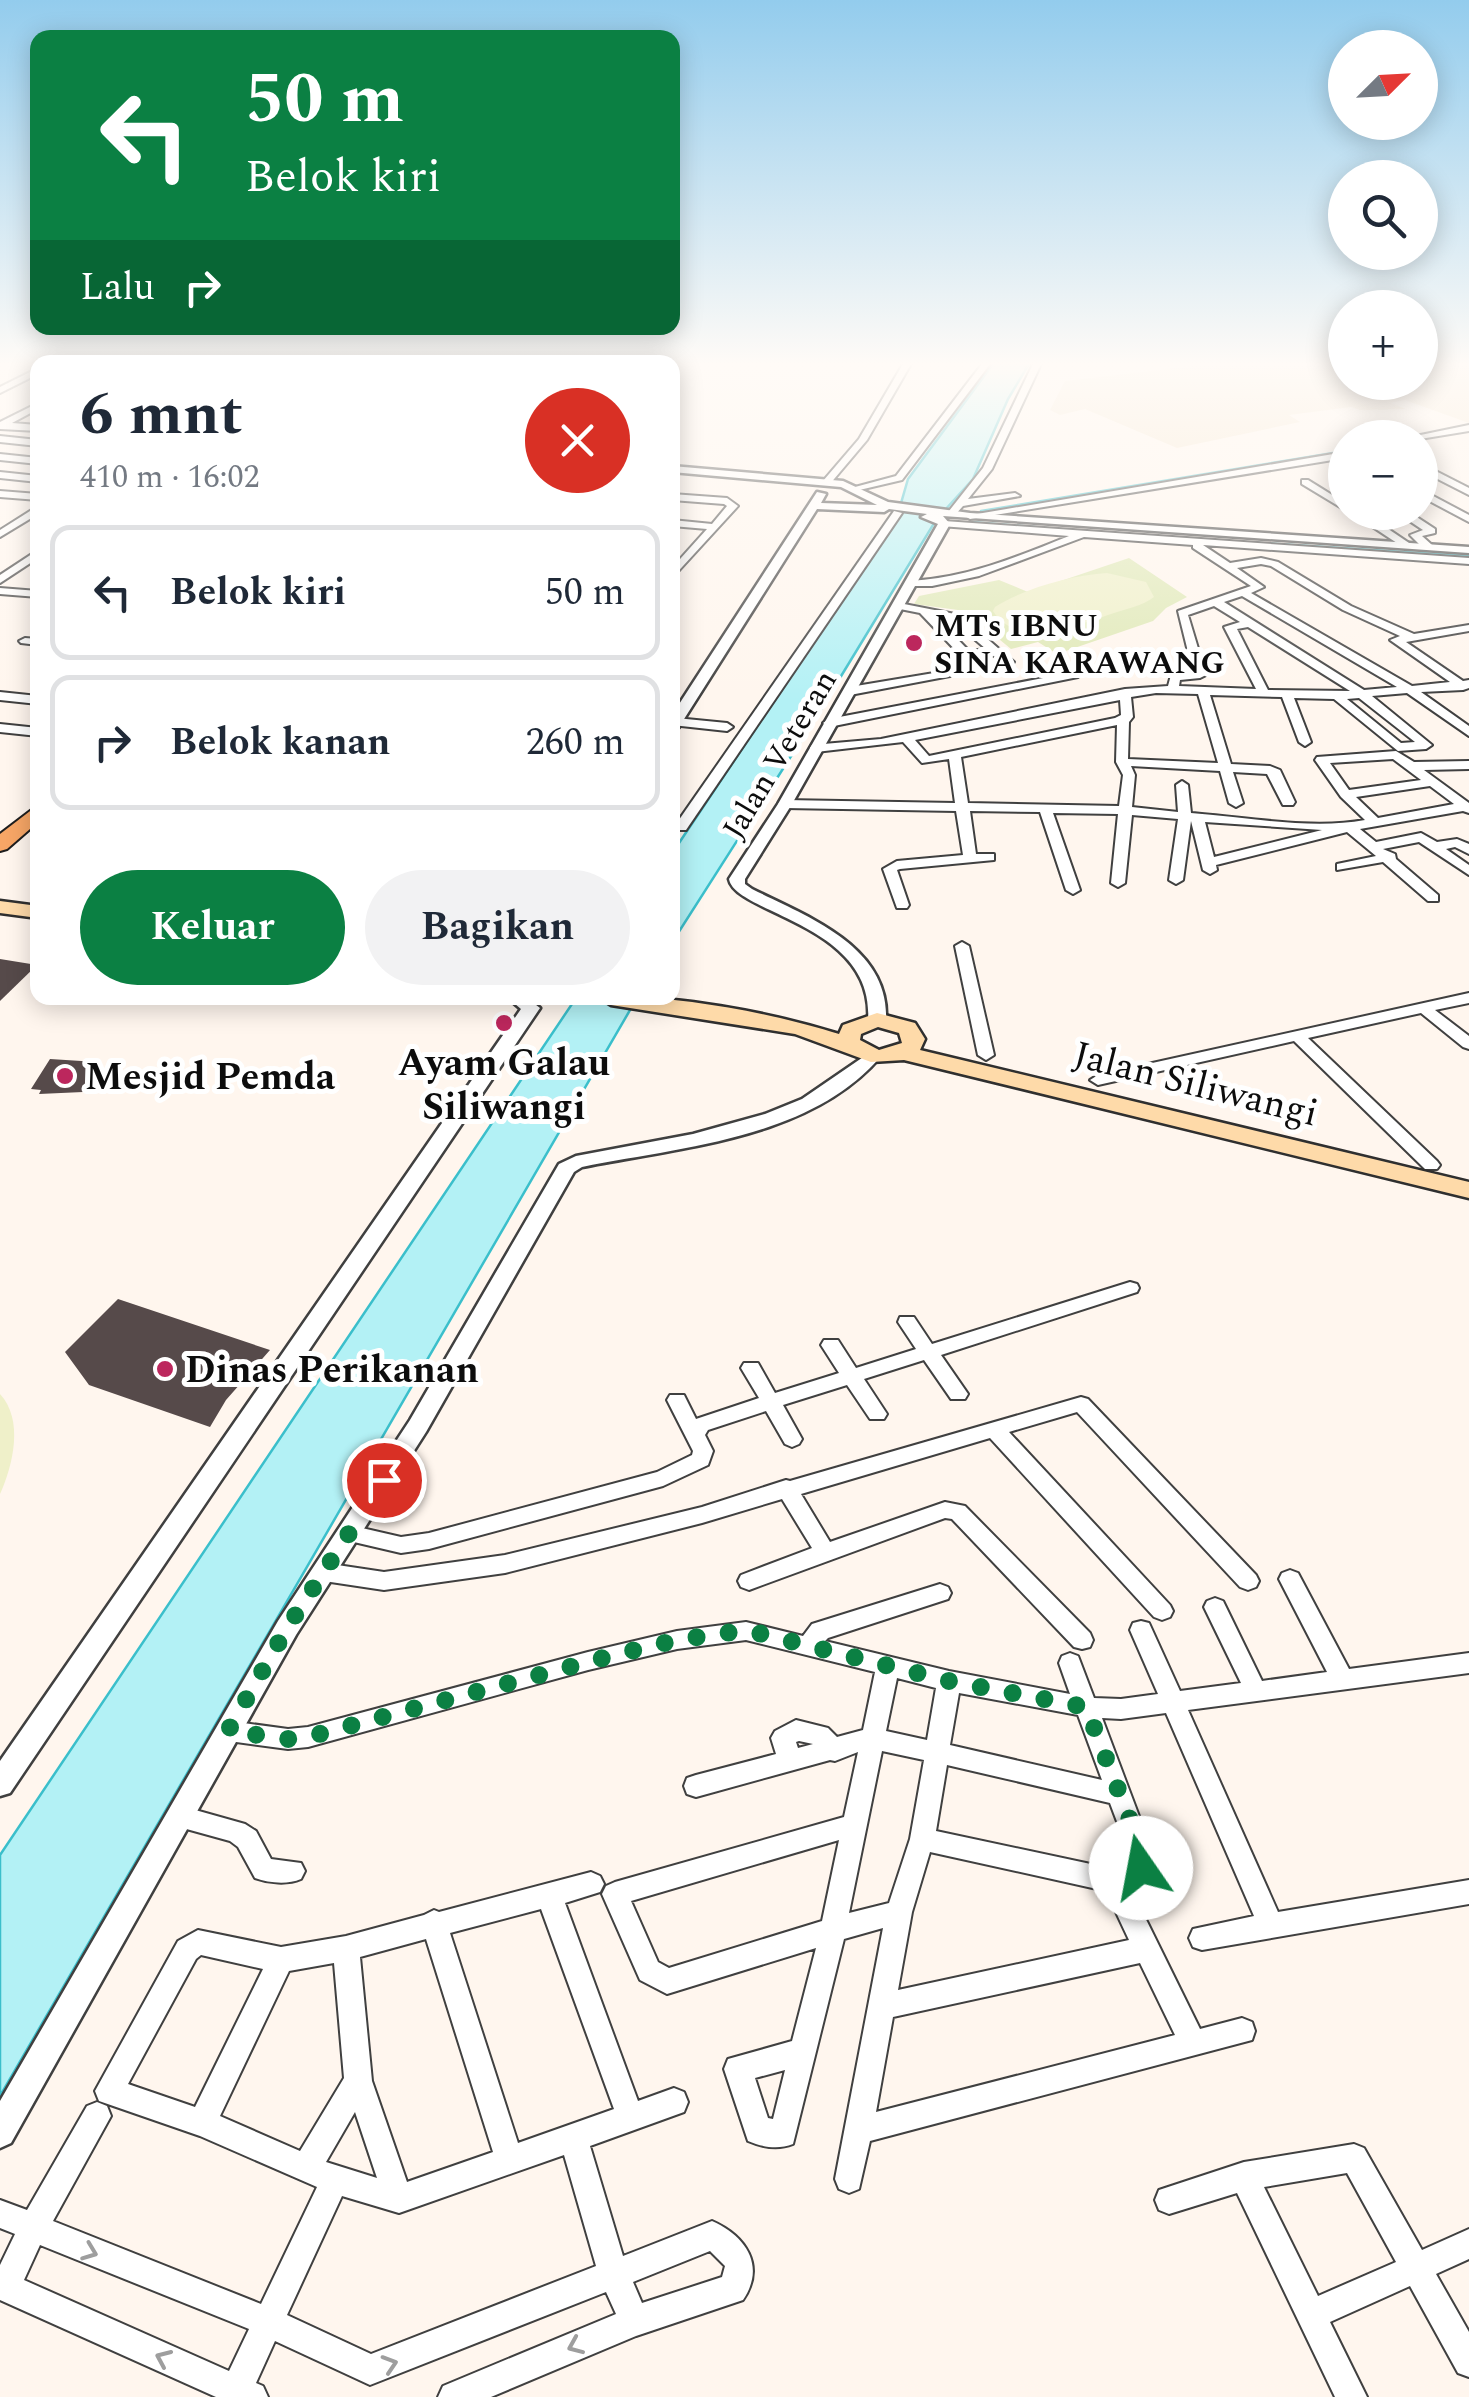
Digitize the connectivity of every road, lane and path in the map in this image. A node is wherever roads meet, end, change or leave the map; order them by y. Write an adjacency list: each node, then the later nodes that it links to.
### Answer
1 (747, 476): 8 (street)
2 (832, 476): 8 (street)
3 (901, 476): 9 (street)
4 (982, 476): 18 (street)
5 (1205, 476): 23 (street)
6 (1439, 476): 10 (street)
7 (1305, 482): 14 (street)
8 (826, 483): 9 (street); 19 (street)
9 (858, 489): 21 (street)
10 (1469, 492)
11 (0, 494): 12 (street)
12 (14, 495): 15 (street); 20 (street)
13 (1015, 496): 18 (street)
14 (1328, 496)
15 (30, 497)
16 (680, 497): 29 (street)
17 (1438, 502): 26 (street)
18 (962, 503): 24 (street)
19 (816, 506): 21 (street); 78 (street)
20 (0, 507)
21 (898, 510): 24 (street); 111 (street)
22 (30, 514): 27 (street)
23 (970, 516): 24 (street); 34 (street)
24 (944, 517): 33 (street); 50 (street, Jalan Veteran)
25 (0, 518): 27 (street)
26 (1469, 518)
27 (22, 520): 32 (street)
28 (680, 523): 29 (street)
29 (715, 526): 41 (street)
30 (1383, 530): 37 (street)
31 (1430, 530): 38 (street)
32 (0, 534)
33 (1085, 534): 34 (street); 50 (street)
34 (1137, 534): 35 (street); 37 (street)
35 (1192, 543): 36 (street); 46 (street)
36 (1222, 544): 43 (street); 44 (street)
37 (1407, 545): 38 (street)
38 (1428, 547): 39 (street)
39 (1469, 550)
40 (680, 552): 41 (street)
41 (692, 553): 45 (street)
42 (30, 559): 48 (street)
43 (1469, 561)
44 (1249, 562): 46 (street); 60 (street)
45 (680, 566)
46 (1230, 566): 53 (street)
47 (0, 568): 48 (street)
48 (14, 570): 49 (street)
49 (0, 580)
50 (910, 584): 55 (street, Jalan Veteran)
51 (0, 591): 52 (street)
52 (30, 593)
53 (1245, 594): 54 (street); 68 (street)
54 (1217, 603): 57 (street); 67 (street)
55 (899, 606): 56 (street); 70 (street, Jalan Veteran)
56 (922, 609): 62 (street); 62 (street)
57 (1251, 622): 71 (street); 74 (street)
58 (1469, 628): 59 (street)
59 (1453, 631): 60 (street); 61 (street)
60 (1412, 637): 66 (street)
61 (1469, 640)
62 (996, 651): 63 (street)
63 (1008, 662)
64 (946, 674): 70 (street)
65 (1074, 674): 81 (street)
66 (1466, 687): 68 (street)
67 (1173, 688): 69 (street); 72 (street)
68 (1409, 689): 74 (street); 85 (street)
69 (1203, 690): 71 (street); 93 (street)
70 (850, 691): 81 (street, Jalan Veteran)
71 (1262, 692): 73 (street)
72 (1125, 693): 79 (street); 86 (street)
73 (1287, 694): 76 (street); 87 (street)
74 (1361, 694): 76 (street); 76 (street)
75 (0, 696): 77 (street)
76 (1337, 696)
77 (30, 699)
78 (680, 716)
79 (1127, 717): 89 (street); 90 (street)
80 (3, 721): 84 (street)
81 (829, 723): 88 (street, Jalan Veteran)
82 (680, 725): 83 (street)
83 (727, 727)
84 (30, 729)
85 (1469, 732)
86 (907, 738): 88 (street); 89 (street)
87 (1305, 742)
88 (816, 748): 100 (street, Jalan Veteran)
89 (955, 756): 102 (street)
90 (1122, 762): 93 (street); 104 (street)
91 (1469, 764): 92 (street)
92 (1412, 766): 94 (street); 96 (street)
93 (1222, 768): 98 (street); 101 (street)
94 (1433, 782): 96 (street); 99 (street)
95 (1182, 785): 105 (street)
96 (1346, 794): 107 (street)
97 (30, 799): 109 (main road)
98 (1288, 802)
99 (1468, 803): 107 (street)
100 (785, 804): 102 (street); 137 (street, Jalan Veteran)
101 (1236, 804)
102 (963, 806): 103 (street); 118 (street)
103 (1045, 807): 104 (street); 124 (street)
104 (1125, 810): 105 (street); 123 (street)
105 (1191, 816): 108 (street); 115 (street); 122 (street)
106 (30, 817): 112 (main road)
107 (1374, 823): 110 (street)
108 (1260, 824): 110 (street); 115 (street)
109 (0, 825)
110 (1350, 826): 113 (street); 115 (street)
111 (681, 827)
112 (0, 845)
113 (1376, 846): 114 (street); 119 (street)
114 (1437, 846): 116 (street); 121 (street)
115 (1265, 848)
116 (1469, 850)
117 (989, 857): 118 (street)
118 (970, 858): 128 (street)
119 (1390, 858): 120 (street); 127 (street)
120 (1342, 866)
121 (1469, 871)
122 (1176, 880)
123 (1118, 883)
124 (1073, 890)
125 (0, 892): 126 (main road)
126 (30, 895)
127 (1433, 898)
128 (902, 904)
129 (0, 907): 130 (main road)
130 (30, 911)
131 (962, 946): 141 (street)
132 (680, 996): 137 (main road)
133 (1469, 998): 136 (street)
134 (526, 1005): 183 (street)
135 (658, 1005): 137 (main road)
136 (1427, 1011): 138 (street); 139 (street)
137 (864, 1037): 140 (main road); 140 (main road); 160 (street)
138 (1300, 1038): 142 (street); 143 (street)
139 (1469, 1044)
140 (909, 1046): 141 (main road, Jalan Siliwangi); 145 (main road, Jalan Siliwangi)
141 (986, 1055): 142 (main road, Jalan Siliwangi)
142 (1098, 1080): 143 (main road, Jalan Siliwangi)
143 (1431, 1165): 144 (main road, Jalan Siliwangi)
144 (1469, 1174)
145 (1469, 1190)
146 (1130, 1288): 149 (street)
147 (907, 1322): 149 (street)
148 (831, 1344): 151 (street)
149 (931, 1353): 151 (street); 152 (street)
150 (751, 1368): 154 (street)
151 (852, 1377): 154 (street); 155 (street)
152 (958, 1394)
153 (678, 1400): 157 (street)
154 (770, 1402): 157 (street); 158 (street)
155 (877, 1414)
156 (994, 1430): 159 (street); 165 (street); 168 (street)
157 (694, 1434): 160 (street)
158 (792, 1439)
159 (786, 1488): 161 (street); 162 (street)
160 (349, 1533): 162 (street)
161 (824, 1552): 164 (street); 170 (street)
162 (324, 1572): 180 (street)
163 (1290, 1580): 176 (street)
164 (749, 1581)
165 (1248, 1581)
166 (940, 1593): 171 (street)
167 (1216, 1607): 177 (street)
168 (1162, 1611)
169 (1141, 1630): 178 (street)
170 (1082, 1640)
171 (806, 1648): 174 (street); 180 (street)
172 (1070, 1663): 179 (street)
173 (1469, 1663): 176 (street)
174 (888, 1666): 175 (street); 181 (street)
175 (949, 1681): 179 (street); 182 (street)
176 (1343, 1681): 177 (street)
177 (1256, 1691): 178 (street)
178 (1172, 1701): 179 (street); 196 (street)
179 (1086, 1707): 185 (street)
180 (228, 1731): 186 (street)
181 (872, 1738): 182 (street); 184 (street); 187 (street)
182 (938, 1756): 185 (street); 188 (street)
183 (0, 1784)
184 (696, 1786)
185 (1121, 1795): 190 (street)
186 (181, 1817): 189 (street); 212 (street)
187 (854, 1825): 197 (street); 197 (street)
188 (922, 1839): 190 (street); 194 (street)
189 (292, 1871)
190 (1114, 1881): 200 (street)
191 (591, 1884): 193 (street)
192 (1469, 1892): 196 (street)
193 (549, 1896): 195 (street); 209 (street)
194 (899, 1912): 197 (street); 202 (street)
195 (434, 1922): 199 (street); 214 (street)
196 (1270, 1924): 198 (street)
197 (833, 1930): 205 (street)
198 (1202, 1938)
199 (346, 1948): 201 (street); 206 (street)
200 (1147, 1949): 202 (street); 204 (street)
201 (281, 1960): 210 (street); 210 (street)
202 (883, 2006): 211 (street)
203 (1242, 2031): 204 (street)
204 (1193, 2044): 211 (street)
205 (797, 2053)
206 (358, 2081): 215 (street); 219 (street)
207 (674, 2102): 209 (street)
208 (97, 2116): 222 (street)
209 (631, 2119): 213 (street)
210 (202, 2123): 215 (street)
211 (858, 2130): 217 (street)
212 (0, 2132)
213 (574, 2139): 214 (street); 225 (street)
214 (510, 2162): 219 (street)
215 (307, 2166): 218 (street)
216 (1244, 2176): 220 (street); 224 (street); 227 (street)
217 (849, 2179)
218 (335, 2180): 219 (street); 229 (street)
219 (399, 2198)
220 (1168, 2200)
221 (0, 2214): 222 (street)
222 (32, 2230): 226 (street); 229 (street, one-way to 229)
223 (1469, 2244): 224 (street)
224 (1415, 2266): 227 (street); 230 (street)
225 (614, 2273): 228 (street); 228 (street); 229 (street, one-way to 225)
226 (2, 2286): 231 (street, one-way to 226)
227 (1311, 2315): 233 (street)
228 (635, 2321): 232 (street, one-way to 232)
229 (269, 2322): 231 (street)
230 (1469, 2362)
231 (240, 2395)
232 (454, 2397)
233 (1351, 2397)

